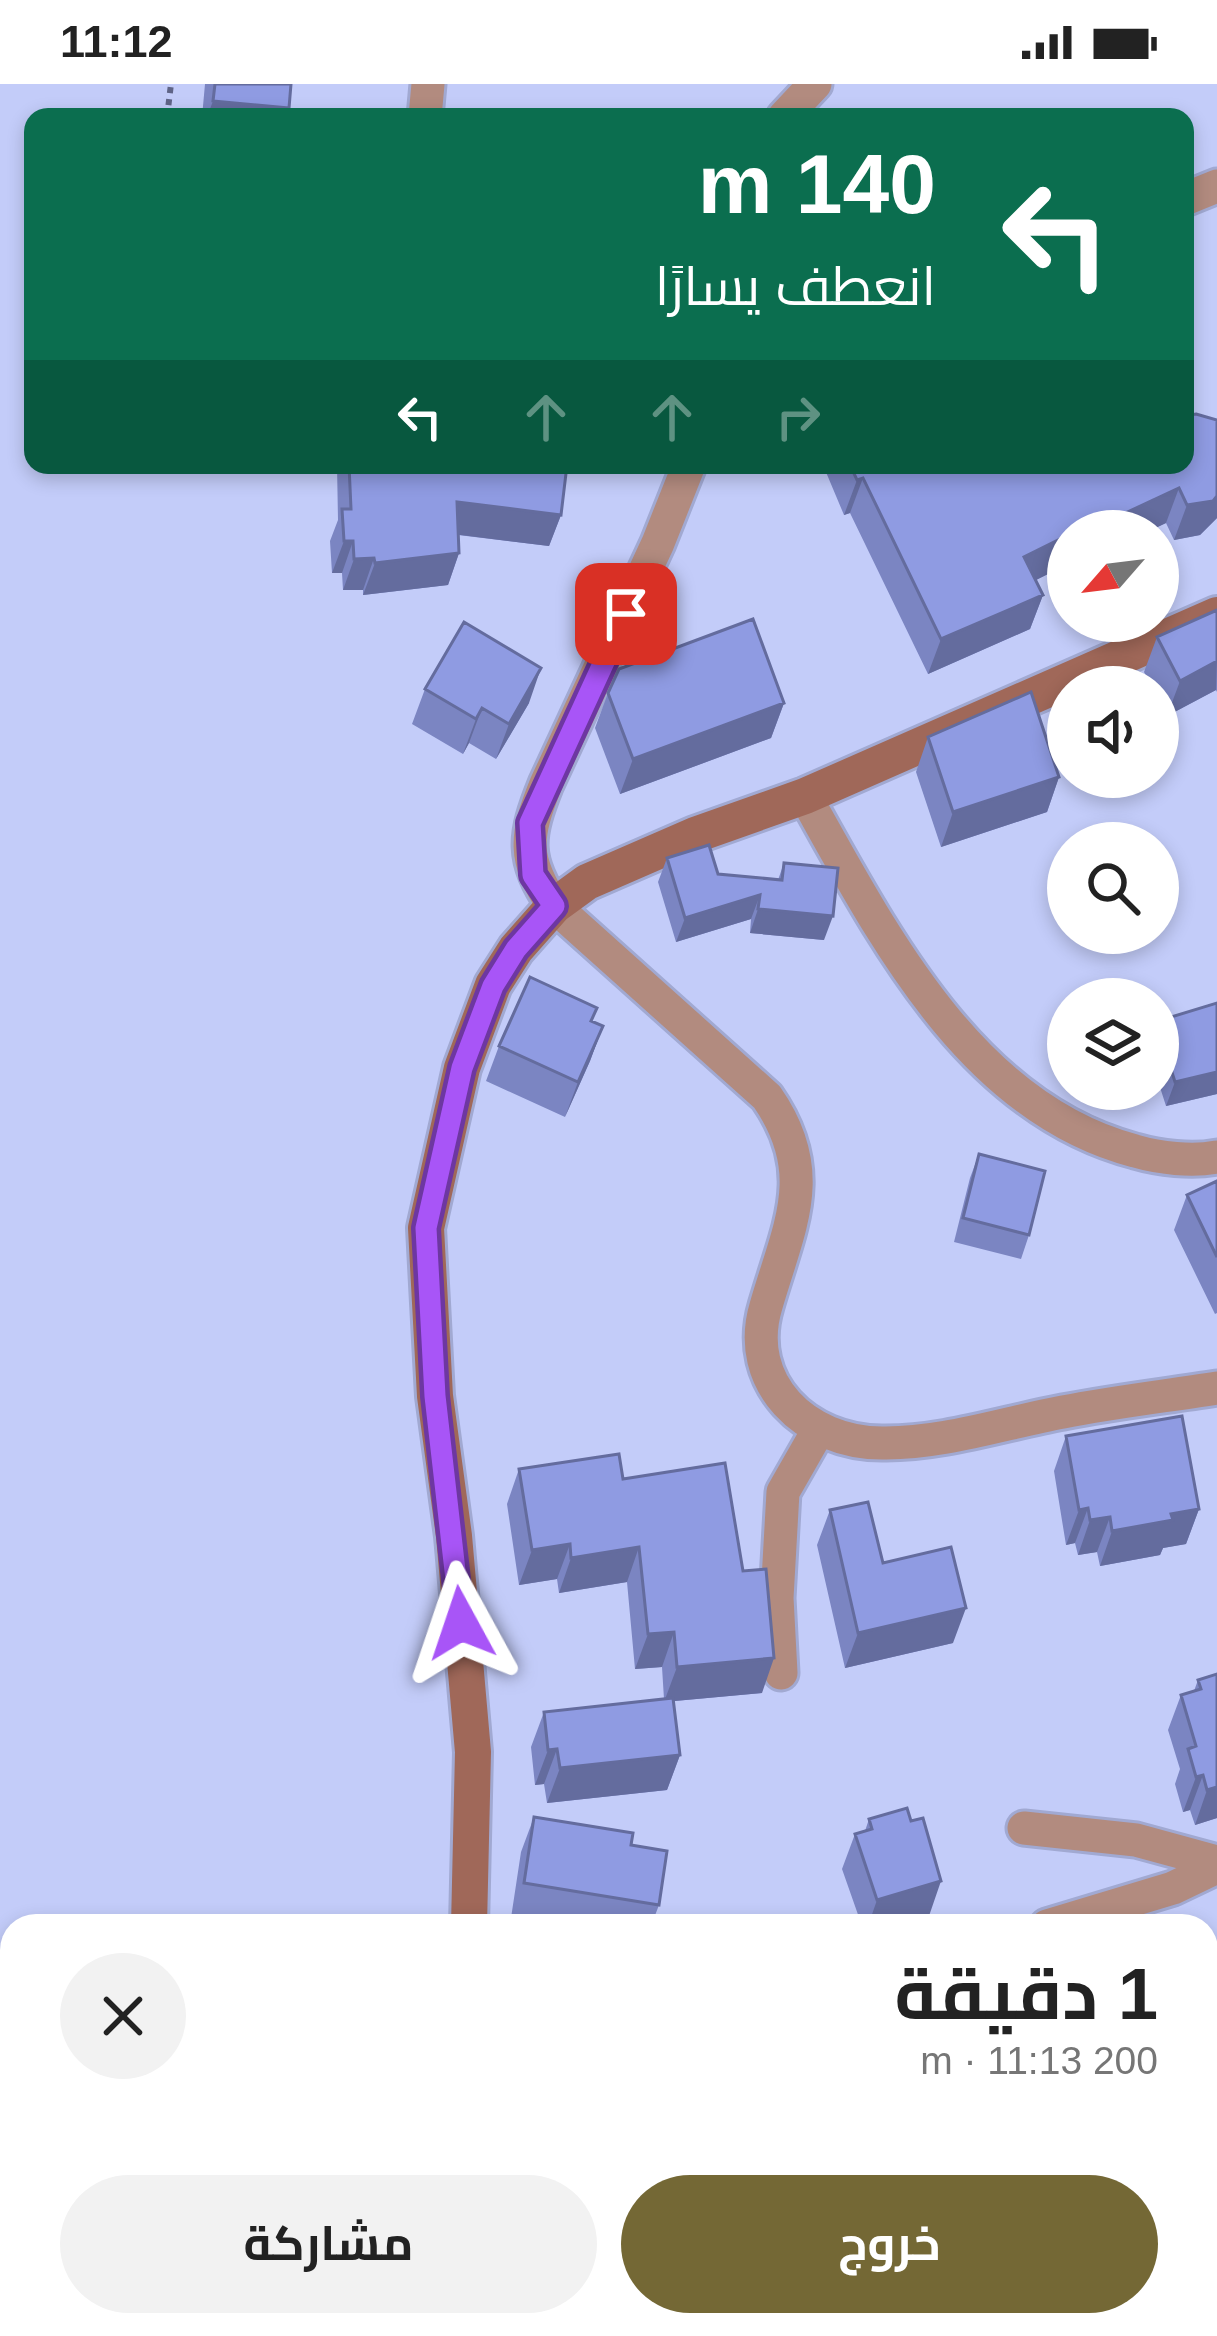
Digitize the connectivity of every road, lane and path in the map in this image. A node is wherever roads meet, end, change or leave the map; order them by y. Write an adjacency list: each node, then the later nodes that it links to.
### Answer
1 (815, 84): 2 (street)
2 (792, 108)
3 (685, 474): 6 (street)
4 (1217, 615): 5 (street)
5 (805, 796): 6 (street); 7 (street)
6 (554, 906): 9 (street); 13 (street)
7 (1217, 1156)
8 (1217, 1388): 9 (street)
9 (819, 1430): 10 (street)
10 (781, 1673)
11 (1024, 1828): 12 (street)
12 (1217, 1864): 14 (street)
13 (469, 1914)
14 (1087, 1914)

